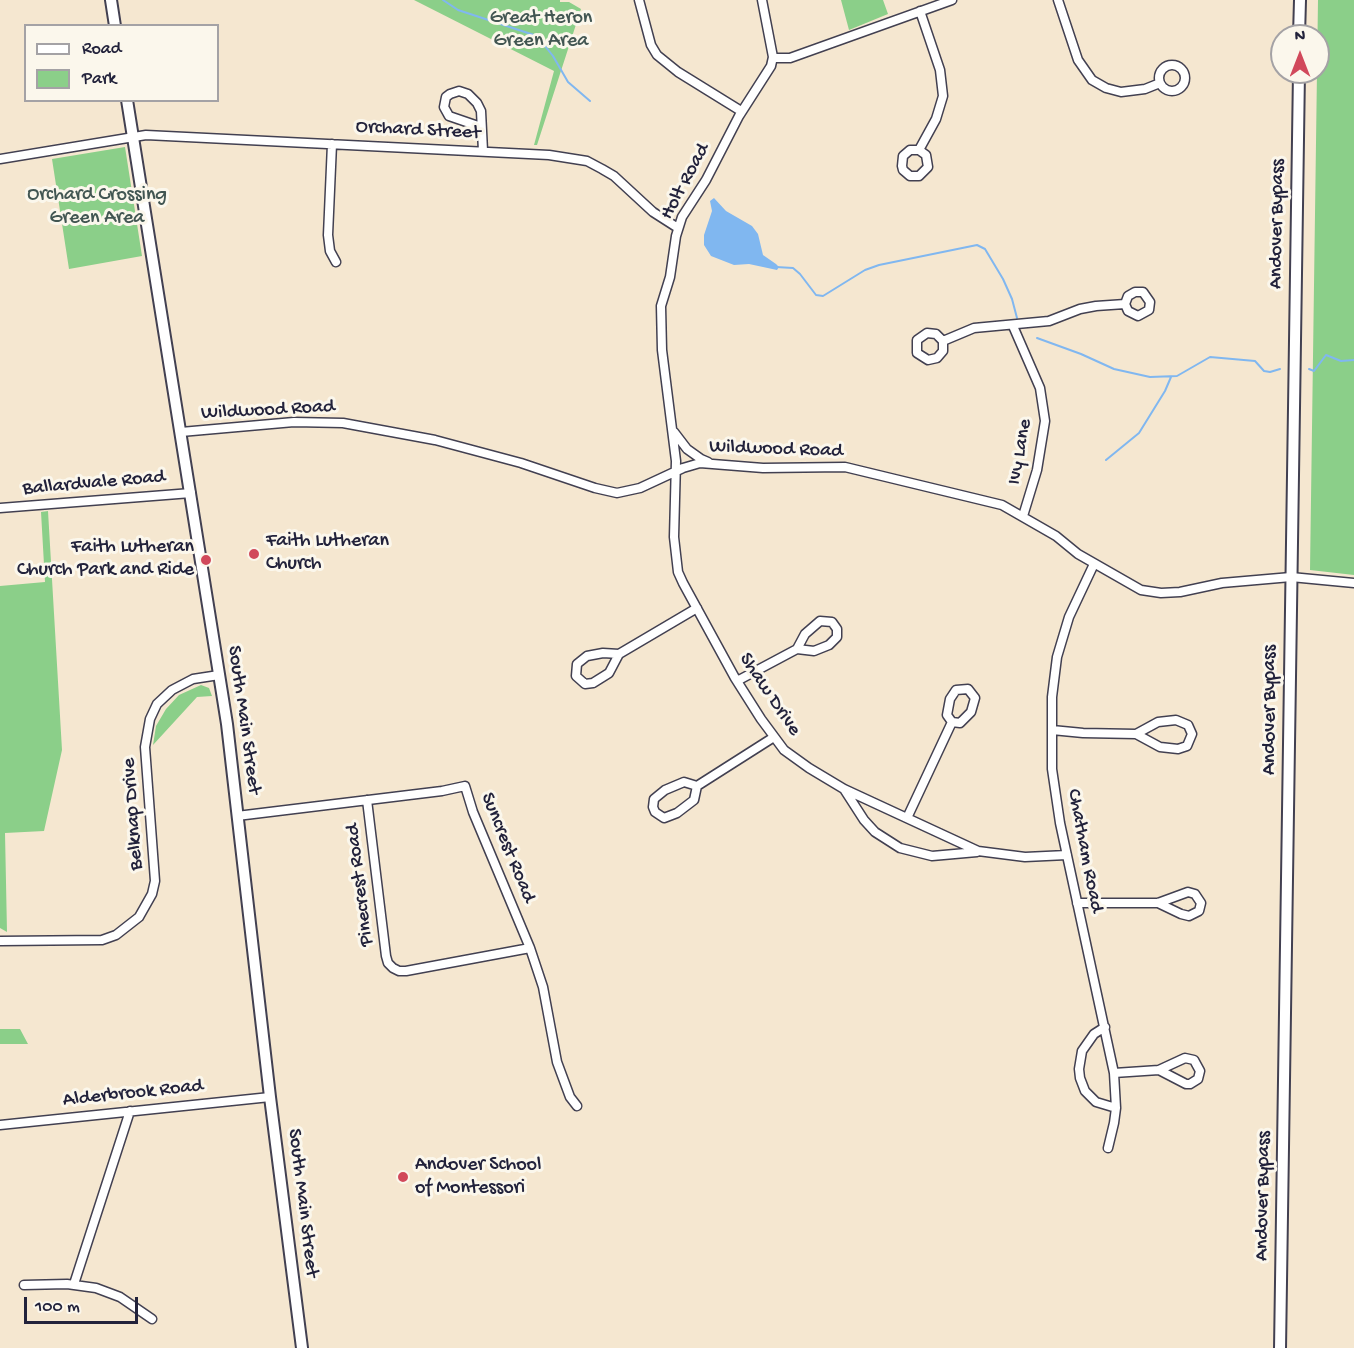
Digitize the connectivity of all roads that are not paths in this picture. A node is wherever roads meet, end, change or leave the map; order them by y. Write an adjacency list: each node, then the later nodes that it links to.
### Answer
1 (111, 0): 8 (main road)
2 (639, 0): 14 (street)
3 (762, 0): 10 (street)
4 (951, 0): 7 (street)
5 (1058, 0): 11 (street)
6 (1300, 0): 9 (main road)
7 (920, 10): 10 (street); 18 (street)
8 (115, 24)
9 (1299, 24)
10 (772, 58): 14 (street, Holt Road)
11 (1160, 83)
12 (1299, 84): 34 (main road, Andover Bypass)
13 (127, 102): 16 (main road, South Main Street)
14 (741, 111): 21 (street, Holt Road)
15 (481, 127): 15 (street); 19 (street)
16 (133, 136): 17 (street, Orchard Street); 20 (street, Orchard Street); 27 (main road, South Main Street)
17 (332, 144): 19 (street, Orchard Street); 22 (street)
18 (919, 150)
19 (483, 151): 21 (street, Orchard Street)
20 (0, 159)
21 (678, 228): 26 (street, Holt Road)
22 (336, 262)
23 (1125, 304): 24 (street)
24 (1012, 326): 25 (street); 32 (street, Ivy Lane)
25 (943, 341)
26 (672, 427): 28 (street, Holt Road); 29 (street, Holt Road)
27 (181, 432): 29 (street, Wildwood Road); 30 (main road, South Main Street)
28 (712, 463): 29 (street, Wildwood Road); 32 (street, Wildwood Road)
29 (675, 472): 36 (street, Shaw Drive)
30 (191, 493): 31 (street, Ballardvale Road); 39 (main road, South Main Street)
31 (0, 508)
32 (1023, 516): 33 (street, Wildwood Road)
33 (1094, 564): 34 (street, Wildwood Road); 42 (street, Chatham Road)
34 (1291, 577): 35 (street, Wildwood Road); 69 (main road, Andover Bypass)
35 (1354, 583)
36 (697, 608): 38 (street); 40 (street, Shaw Drive)
37 (797, 649): 37 (street); 40 (street)
38 (619, 654): 38 (street)
39 (219, 675): 48 (main road, South Main Street); 54 (street, Belknap Drive)
40 (736, 681): 44 (street, Shaw Drive)
41 (952, 722): 49 (street)
42 (1052, 730): 43 (street); 51 (street, Chatham Road)
43 (1136, 734): 43 (street)
44 (774, 737): 45 (street); 46 (street, Shaw Drive)
45 (697, 786): 45 (street)
46 (844, 789): 49 (street, Shaw Drive); 50 (street)
47 (367, 800): 48 (street, Suncrest Road); 55 (street, Suncrest Road); 55 (street, Pinecrest Road)
48 (237, 816): 59 (main road, South Main Street)
49 (907, 818): 50 (street, Shaw Drive)
50 (978, 851): 51 (street, Shaw Drive)
51 (1067, 855): 52 (street, Chatham Road)
52 (1077, 903): 53 (street); 56 (street, Chatham Road)
53 (1158, 903): 53 (street)
54 (0, 941)
55 (530, 948): 60 (street, Suncrest Road)
56 (1105, 1028): 58 (street, Chatham Road); 61 (street)
57 (1159, 1070): 58 (street)
58 (1114, 1072): 61 (street, Chatham Road)
59 (270, 1097): 62 (street, Alderbrook Road); 68 (main road, South Main Street)
60 (576, 1106)
61 (1116, 1108): 64 (street, Chatham Road)
62 (130, 1112): 63 (street, Alderbrook Road); 65 (street)
63 (0, 1125)
64 (1108, 1148)
65 (74, 1284): 66 (street); 67 (street)
66 (24, 1285)
67 (152, 1318)
68 (303, 1348)
69 (1280, 1348)

